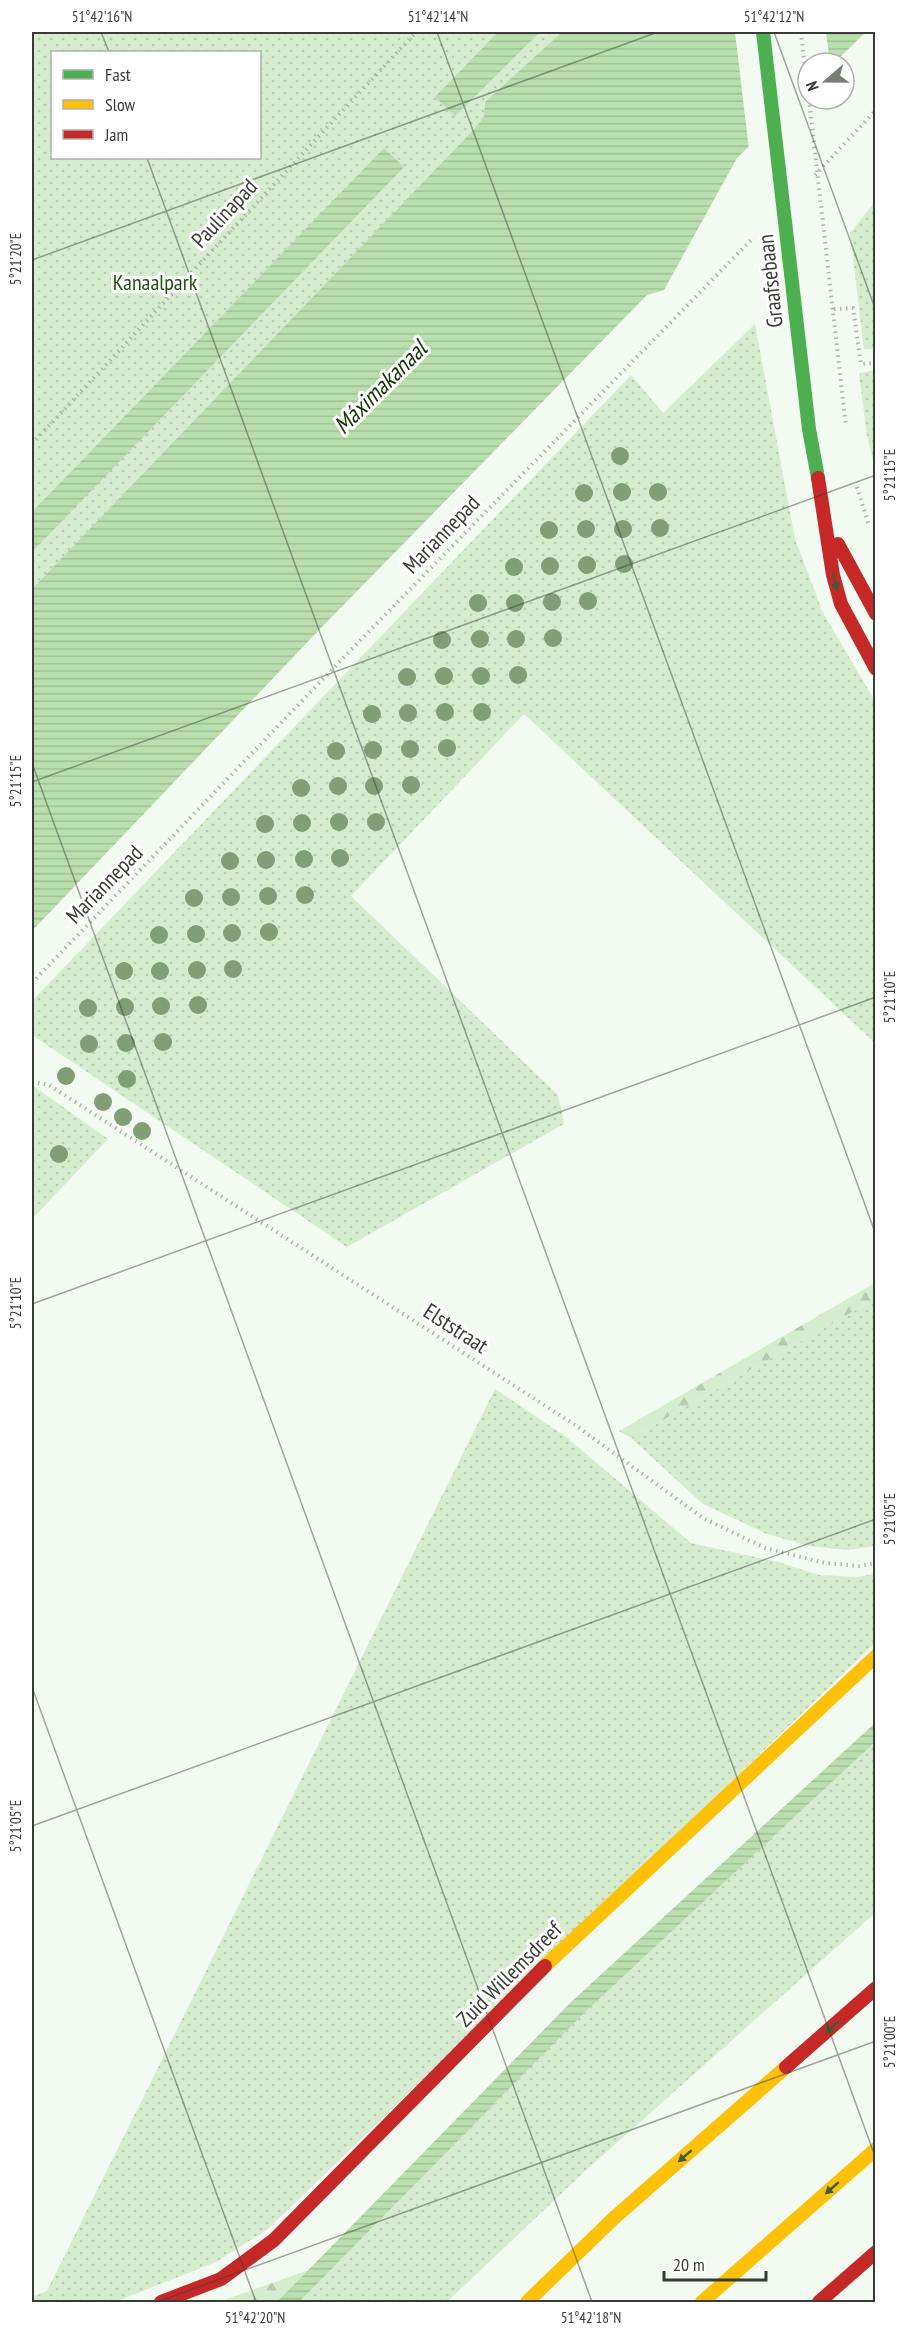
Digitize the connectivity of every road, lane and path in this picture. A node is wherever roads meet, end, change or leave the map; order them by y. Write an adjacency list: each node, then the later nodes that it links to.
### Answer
1 (416, 32): 12 (path, Paulinapad)
2 (763, 32): 14 (main road, Graafsebaan)
3 (801, 32): 4 (path)
4 (803, 51)
5 (876, 110): 7 (path)
6 (810, 111): 9 (path)
7 (810, 179)
8 (760, 230): 18 (path, Mariannepad)
9 (834, 309): 10 (path); 11 (path)
10 (876, 363)
11 (847, 439)
12 (32, 444)
13 (855, 479): 15 (path)
14 (827, 524): 16 (main road, Graafsebaan); 17 (main road, Graafsebaan, one-way to 17)
15 (871, 534)
16 (876, 614)
17 (876, 669)
18 (32, 983)
19 (32, 1082): 20 (path, Elststraat)
20 (876, 1563)
21 (876, 1656): 25 (main road, Zuid Willemsdreef)
22 (876, 1988): 26 (main road, one-way to 26)
23 (876, 2149): 27 (main road, one-way to 27)
24 (876, 2252): 28 (main road)
25 (161, 2302)
26 (527, 2302)
27 (702, 2302)
28 (819, 2302)

